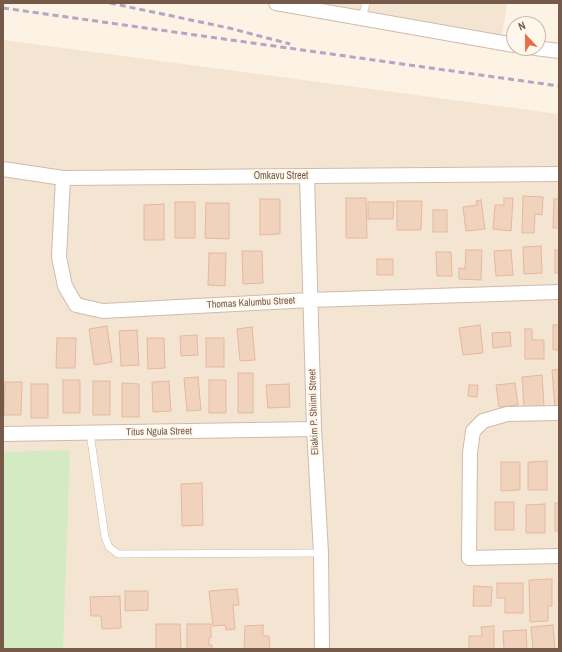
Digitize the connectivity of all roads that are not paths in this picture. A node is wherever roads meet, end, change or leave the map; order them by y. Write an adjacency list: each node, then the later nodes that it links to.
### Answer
1 (276, 3): 3 (street)
2 (366, 3): 3 (lane)
3 (362, 18): 4 (street)
4 (506, 44)
5 (546, 49): 6 (street)
6 (559, 51)
7 (3, 169): 10 (street, Omkavu Street)
8 (559, 174): 9 (street, Omkavu Street)
9 (307, 176): 10 (street, Omkavu Street); 12 (street, Eliakim P. Shiimi Street)
10 (63, 178): 12 (street, Thomas Kalumbu Street)
11 (559, 292): 12 (street, Thomas Kalumbu Street)
12 (310, 300): 14 (street, Eliakim P. Shiimi Street)
13 (559, 413): 18 (street)
14 (314, 429): 15 (street, Titus Ngula Street); 17 (street, Eliakim P. Shiimi Street)
15 (90, 433): 16 (street, Titus Ngula Street); 17 (lane)
16 (3, 434)
17 (321, 553): 19 (street, Eliakim P. Shiimi Street)
18 (559, 556)
19 (322, 649)

